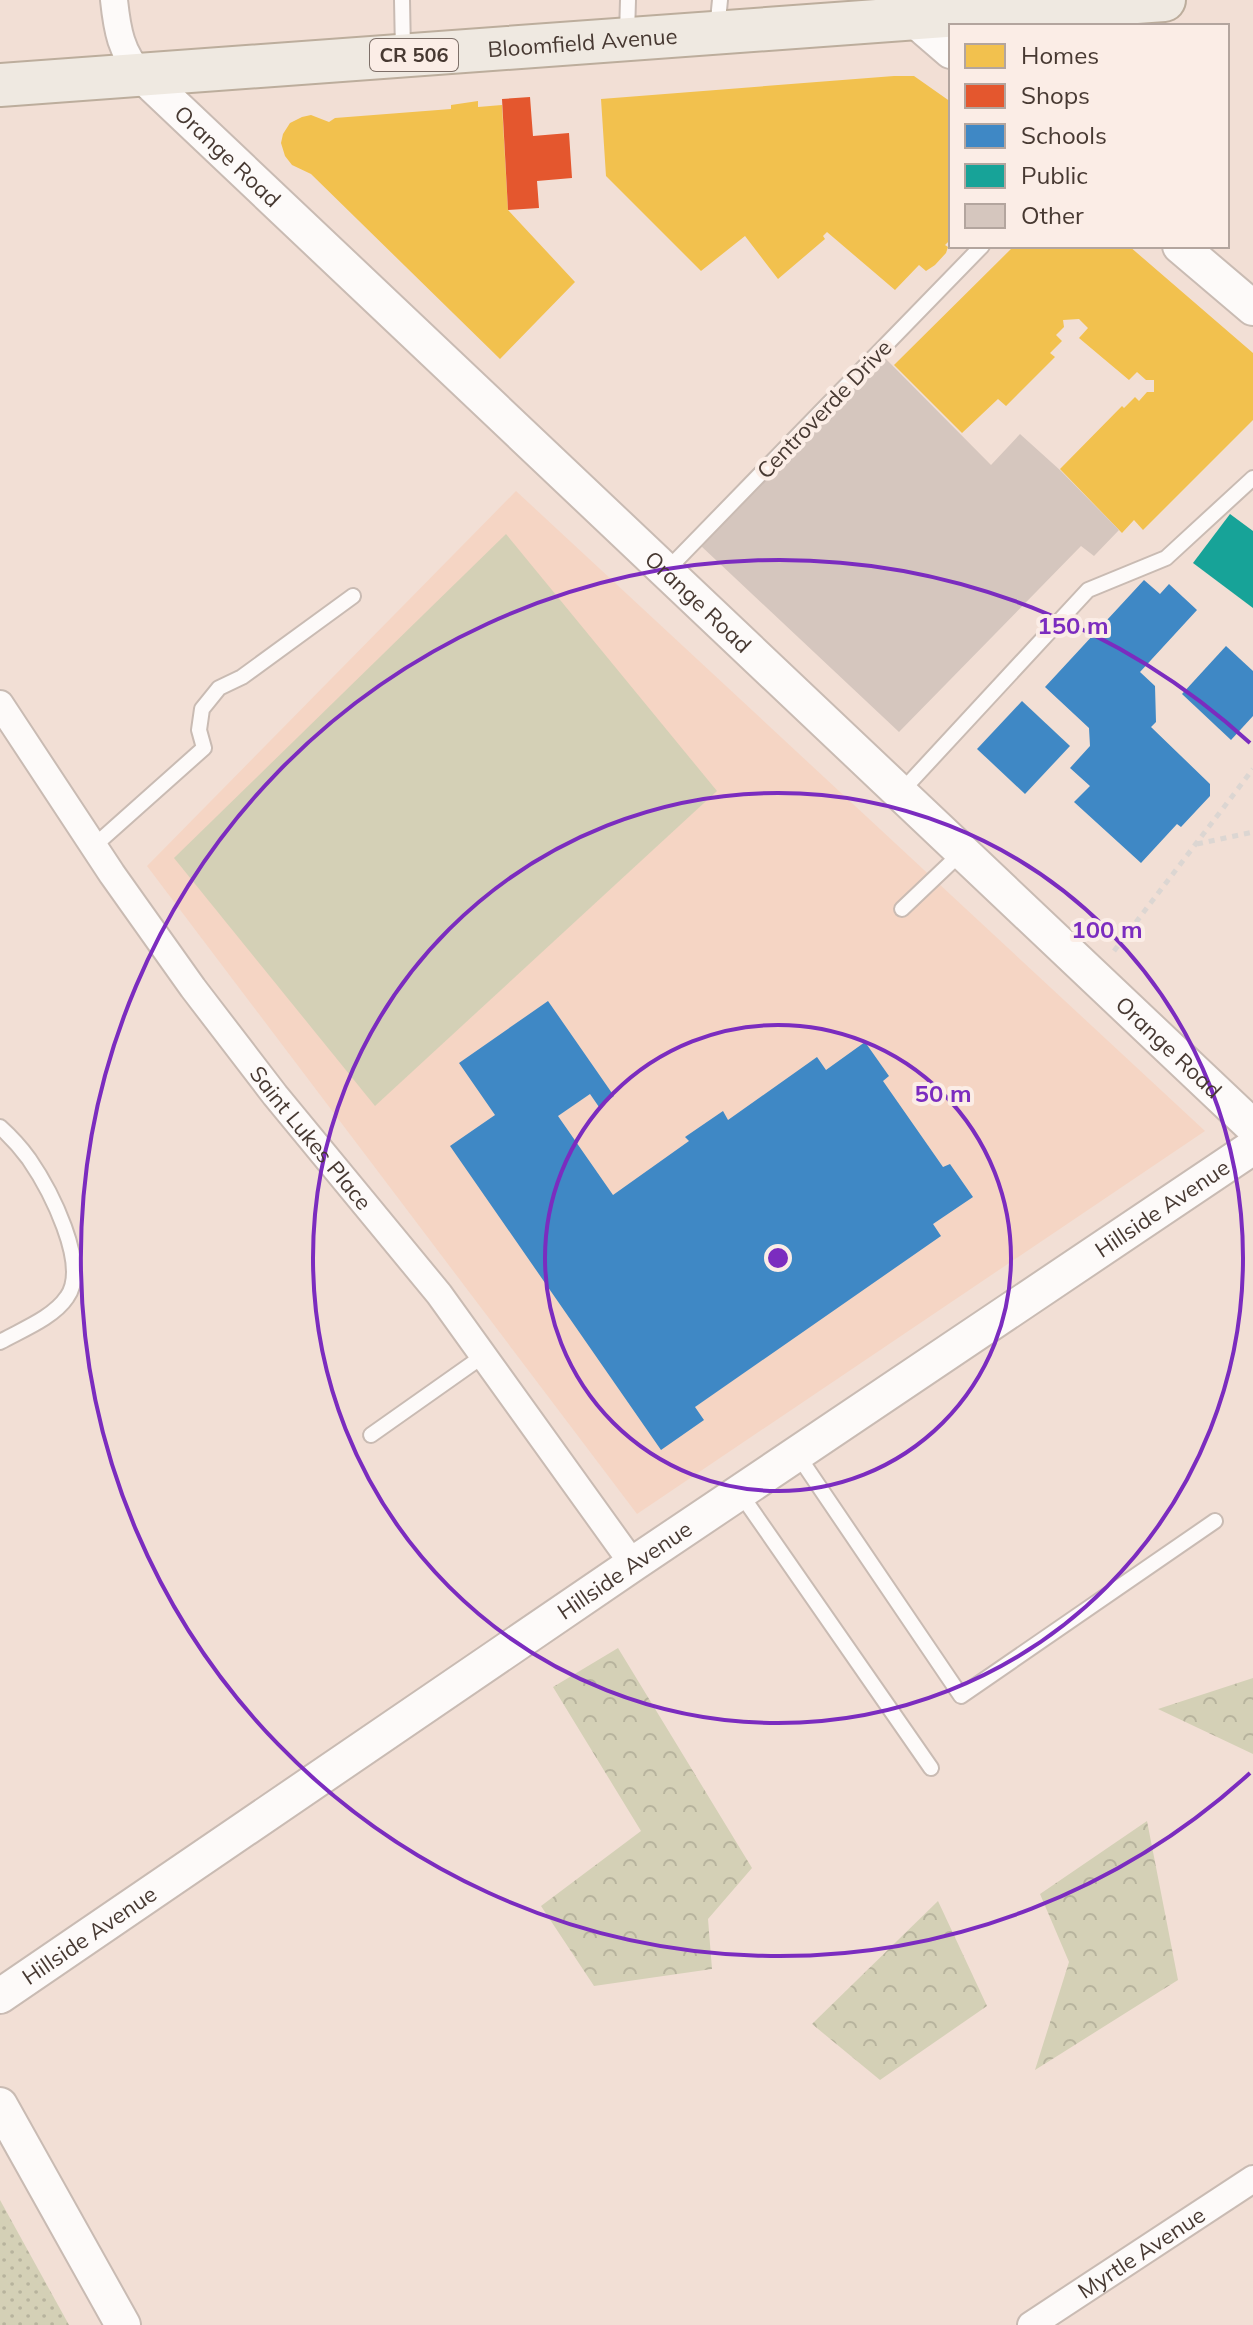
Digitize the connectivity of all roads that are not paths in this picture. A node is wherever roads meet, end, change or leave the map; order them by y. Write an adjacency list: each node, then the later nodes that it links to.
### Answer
1 (114, 0): 9 (street)
2 (402, 0): 8 (lane)
3 (1164, 0): 6 (main road, Bloomfield Avenue / CR 506)
4 (718, 17): 5 (main road, Bloomfield Avenue / CR 506); 6 (main road, Bloomfield Avenue / CR 506)
5 (628, 19): 8 (main road, Bloomfield Avenue / CR 506)
6 (915, 20): 7 (street)
7 (949, 49)
8 (403, 55): 9 (main road, Bloomfield Avenue / CR 506)
9 (142, 75): 10 (main road, Bloomfield Avenue / CR 506); 15 (street, Orange Road)
10 (0, 85)
11 (980, 248): 15 (lane, Centroverde Drive)
12 (1182, 248): 13 (street)
13 (1253, 308)
14 (1253, 478): 18 (lane)
15 (666, 571): 18 (street, Orange Road)
16 (353, 596): 19 (lane)
17 (0, 704): 19 (street, Saint Lukes Place)
18 (900, 793): 20 (street, Orange Road)
19 (94, 846): 26 (street, Saint Lukes Place)
20 (962, 852): 21 (lane); 23 (street, Orange Road)
21 (902, 909)
22 (0, 1127): 25 (lane)
23 (1253, 1127)
24 (1253, 1147): 28 (street, Hillside Avenue)
25 (0, 1342)
26 (483, 1356): 27 (lane); 31 (street, Saint Lukes Place)
27 (371, 1435)
28 (797, 1454): 29 (street, Hillside Avenue); 30 (lane)
29 (739, 1493): 31 (street, Hillside Avenue); 32 (lane)
30 (1215, 1521)
31 (633, 1564): 33 (street, Hillside Avenue)
32 (931, 1768)
33 (0, 1996)
34 (0, 2105): 36 (street)
35 (1253, 2179): 37 (street, Myrtle Avenue)
36 (123, 2325)
37 (1031, 2325)

